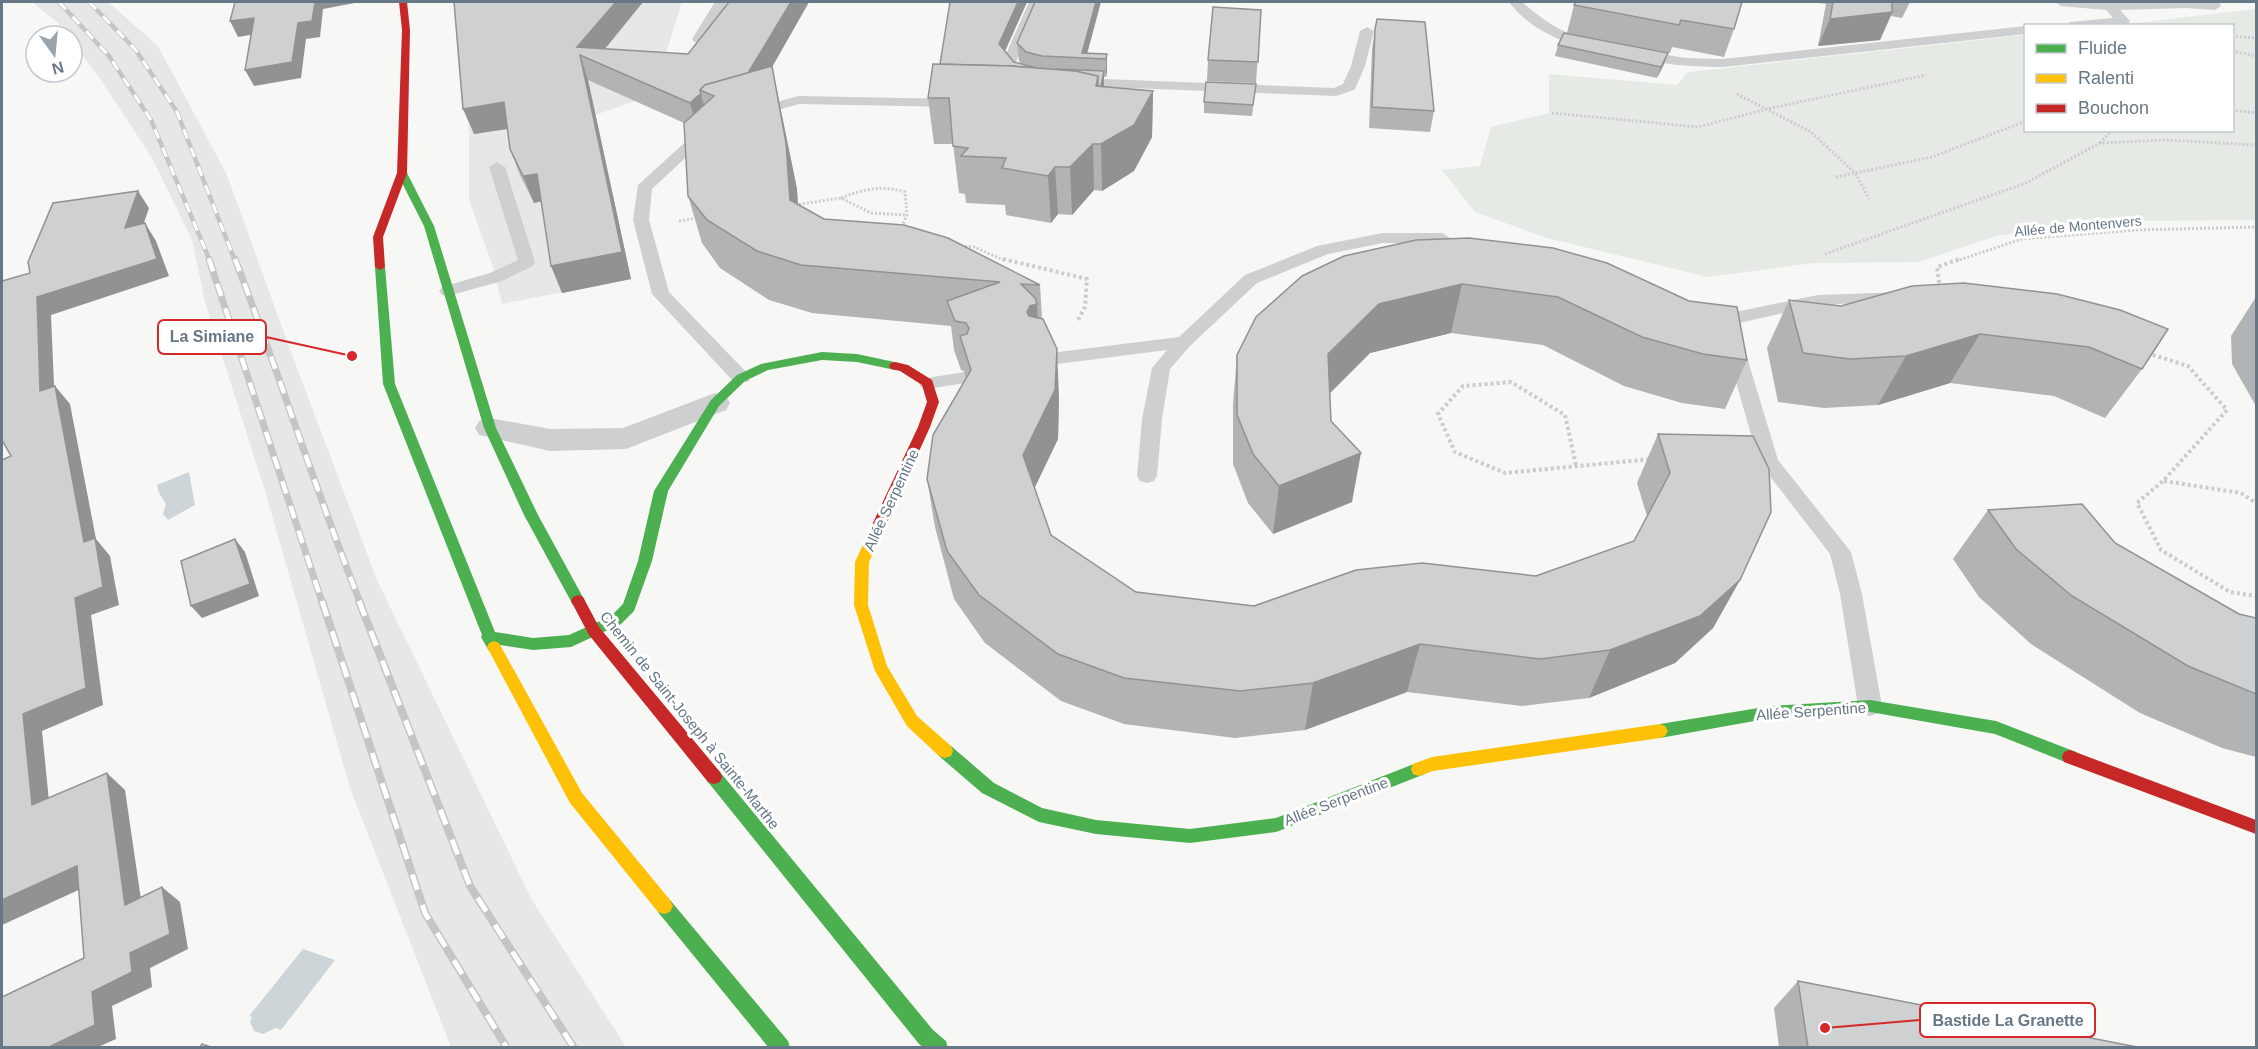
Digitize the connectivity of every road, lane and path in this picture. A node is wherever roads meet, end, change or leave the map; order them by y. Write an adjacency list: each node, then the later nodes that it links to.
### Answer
1 (403, 2): 34 (main road, Chemin de Saint-Joseph à Sainte-Marthe)
2 (721, 2): 13 (lane)
3 (1035, 2): 19 (lane)
4 (1515, 2): 14 (lane)
5 (2061, 2): 6 (lane)
6 (2110, 6): 7 (lane); 8 (lane)
7 (2215, 6)
8 (2091, 24)
9 (2024, 30): 16 (lane)
10 (1367, 31): 20 (lane)
11 (2234, 36): 12 (path)
12 (2256, 38)
13 (699, 39)
14 (1607, 48)
15 (2234, 51): 17 (path)
16 (1628, 52)
17 (2256, 56)
18 (1935, 74): 23 (path)
19 (1042, 81)
20 (1065, 82)
21 (1730, 88): 23 (path)
22 (966, 104): 27 (lane)
23 (1767, 109): 25 (path); 35 (path)
24 (2234, 111): 26 (path)
25 (1552, 113)
26 (2256, 113)
27 (744, 116)
28 (2024, 121): 35 (path)
29 (722, 123): 42 (lane)
30 (2110, 132): 31 (path)
31 (2100, 143): 32 (path); 47 (path)
32 (2256, 145)
33 (497, 167): 48 (lane)
34 (402, 173): 48 (main road, Chemin de Saint-Joseph à Sainte-Marthe); 68 (main road, Chemin de Saint-Joseph à Sainte-Marthe)
35 (1856, 174): 36 (path); 38 (path)
36 (1836, 177)
37 (841, 198): 39 (path); 40 (path); 40 (path)
38 (1869, 199)
39 (795, 204)
40 (907, 215): 44 (path)
41 (701, 218): 42 (path)
42 (642, 226): 56 (lane)
43 (2256, 227): 49 (path, Allée de Montenvers)
44 (898, 236)
45 (1442, 238): 53 (lane)
46 (952, 244): 50 (path)
47 (1825, 254)
48 (448, 291): 60 (main road, Chemin de Saint-Joseph à Sainte-Marthe)
49 (1942, 298): 52 (lane)
50 (1085, 307)
51 (1695, 312): 52 (lane)
52 (1726, 320): 69 (lane)
53 (1184, 342): 55 (lane); 63 (lane)
54 (2143, 352): 64 (path)
55 (1042, 360)
56 (741, 378): 58 (main road); 59 (main road)
57 (963, 378): 58 (lane)
58 (928, 383): 69 (main road, Allée Serpentine)
59 (715, 403): 60 (street); 67 (main road)
60 (490, 428): 67 (main road, Chemin de Saint-Joseph à Sainte-Marthe)
61 (1659, 458): 62 (path)
62 (1576, 465): 62 (path)
63 (1147, 476)
64 (2163, 481): 65 (path); 66 (path)
65 (2256, 503)
66 (2256, 596)
67 (594, 631): 68 (main road); 72 (main road, Chemin de Saint-Joseph à Sainte-Marthe)
68 (488, 637): 71 (main road, Chemin de Saint-Joseph à Sainte-Marthe)
69 (1870, 706): 70 (main road, Allée Serpentine)
70 (2256, 827)
71 (781, 1047)
72 (939, 1047)

